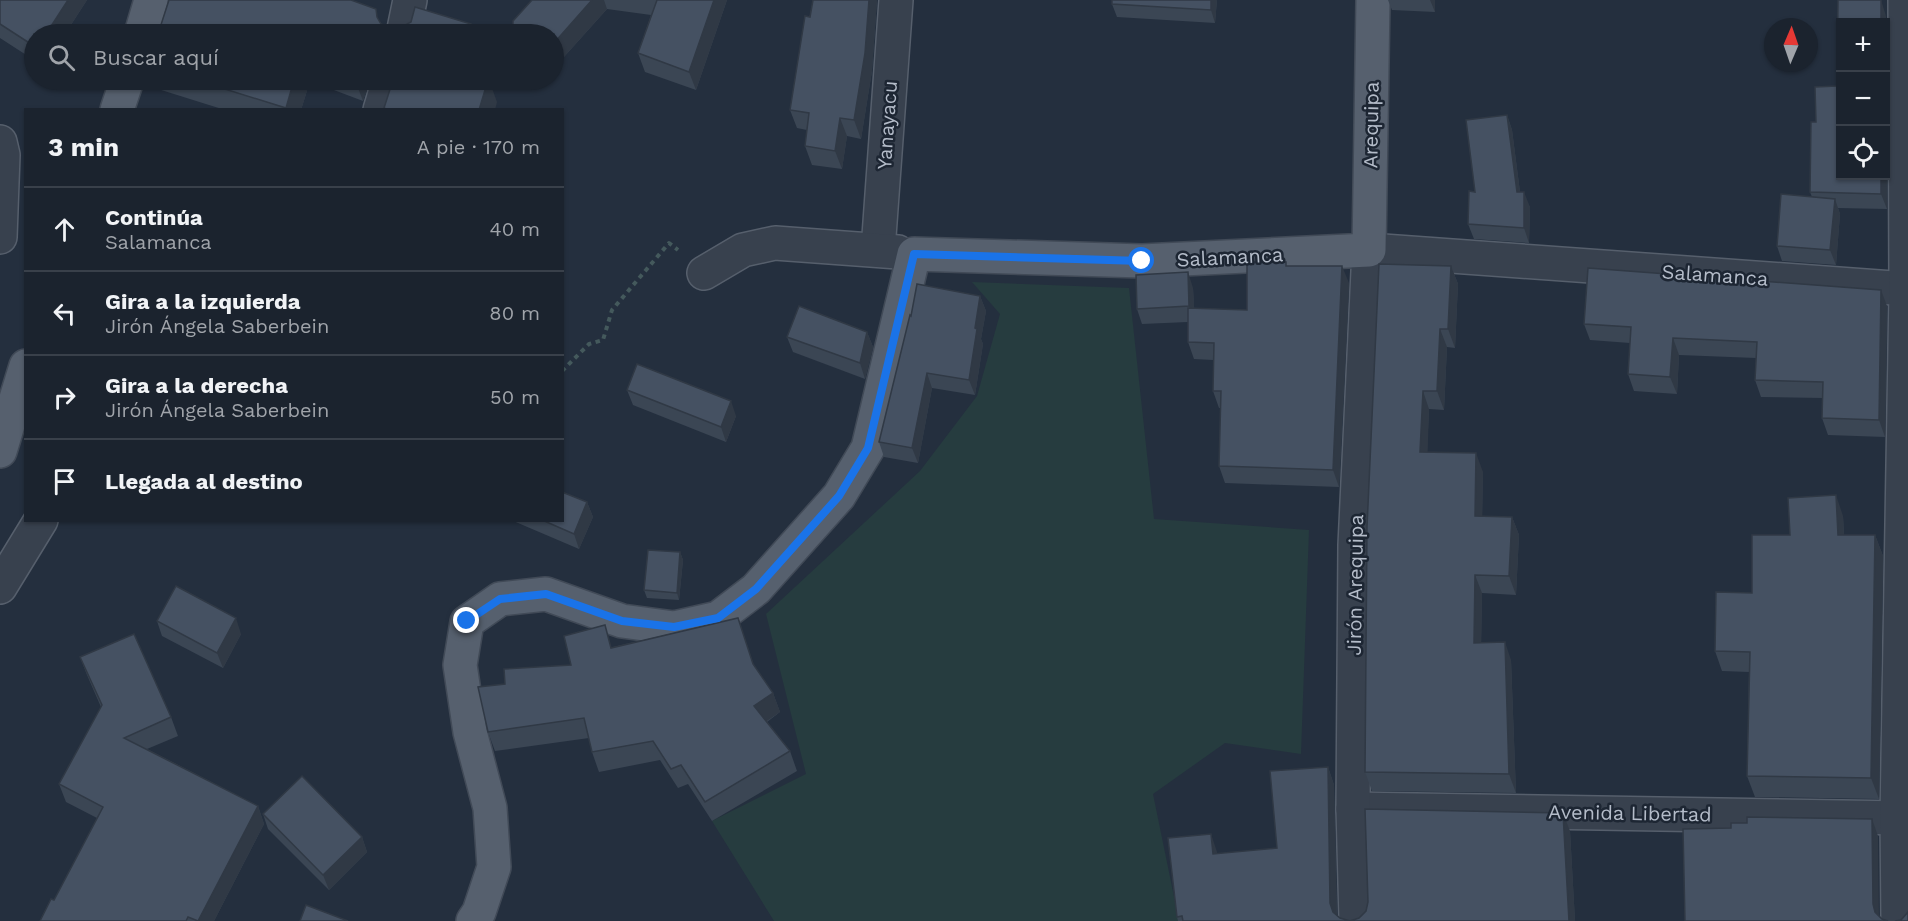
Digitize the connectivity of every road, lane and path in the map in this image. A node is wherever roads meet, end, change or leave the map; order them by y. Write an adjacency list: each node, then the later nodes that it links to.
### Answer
1 (151, 0): 6 (main road)
2 (410, 0): 7 (street)
3 (896, 0): 14 (street, Yanayacu)
4 (1372, 0): 15 (main road, Arequipa)
5 (1905, 0): 18 (street)
6 (144, 24)
7 (405, 24)
8 (124, 90): 10 (main road)
9 (386, 90): 11 (street)
10 (118, 108)
11 (381, 108)
12 (0, 142): 13 (street)
13 (0, 237)
14 (878, 250): 16 (street, Salamanca); 17 (street, Salamanca)
15 (1369, 250): 16 (main road, Salamanca); 18 (street, Salamanca); 24 (street, Jirón Arequipa)
16 (914, 254): 26 (main road)
17 (704, 273): 19 (path)
18 (1907, 289): 25 (street)
19 (564, 369)
20 (24, 373): 21 (main road)
21 (0, 451)
22 (40, 522): 23 (street)
23 (0, 587)
24 (1353, 809): 25 (street, Avenida Libertad); 27 (street, Jirón Arequipa)
25 (1903, 818): 28 (street)
26 (473, 921)
27 (1356, 921)
28 (1898, 921)

